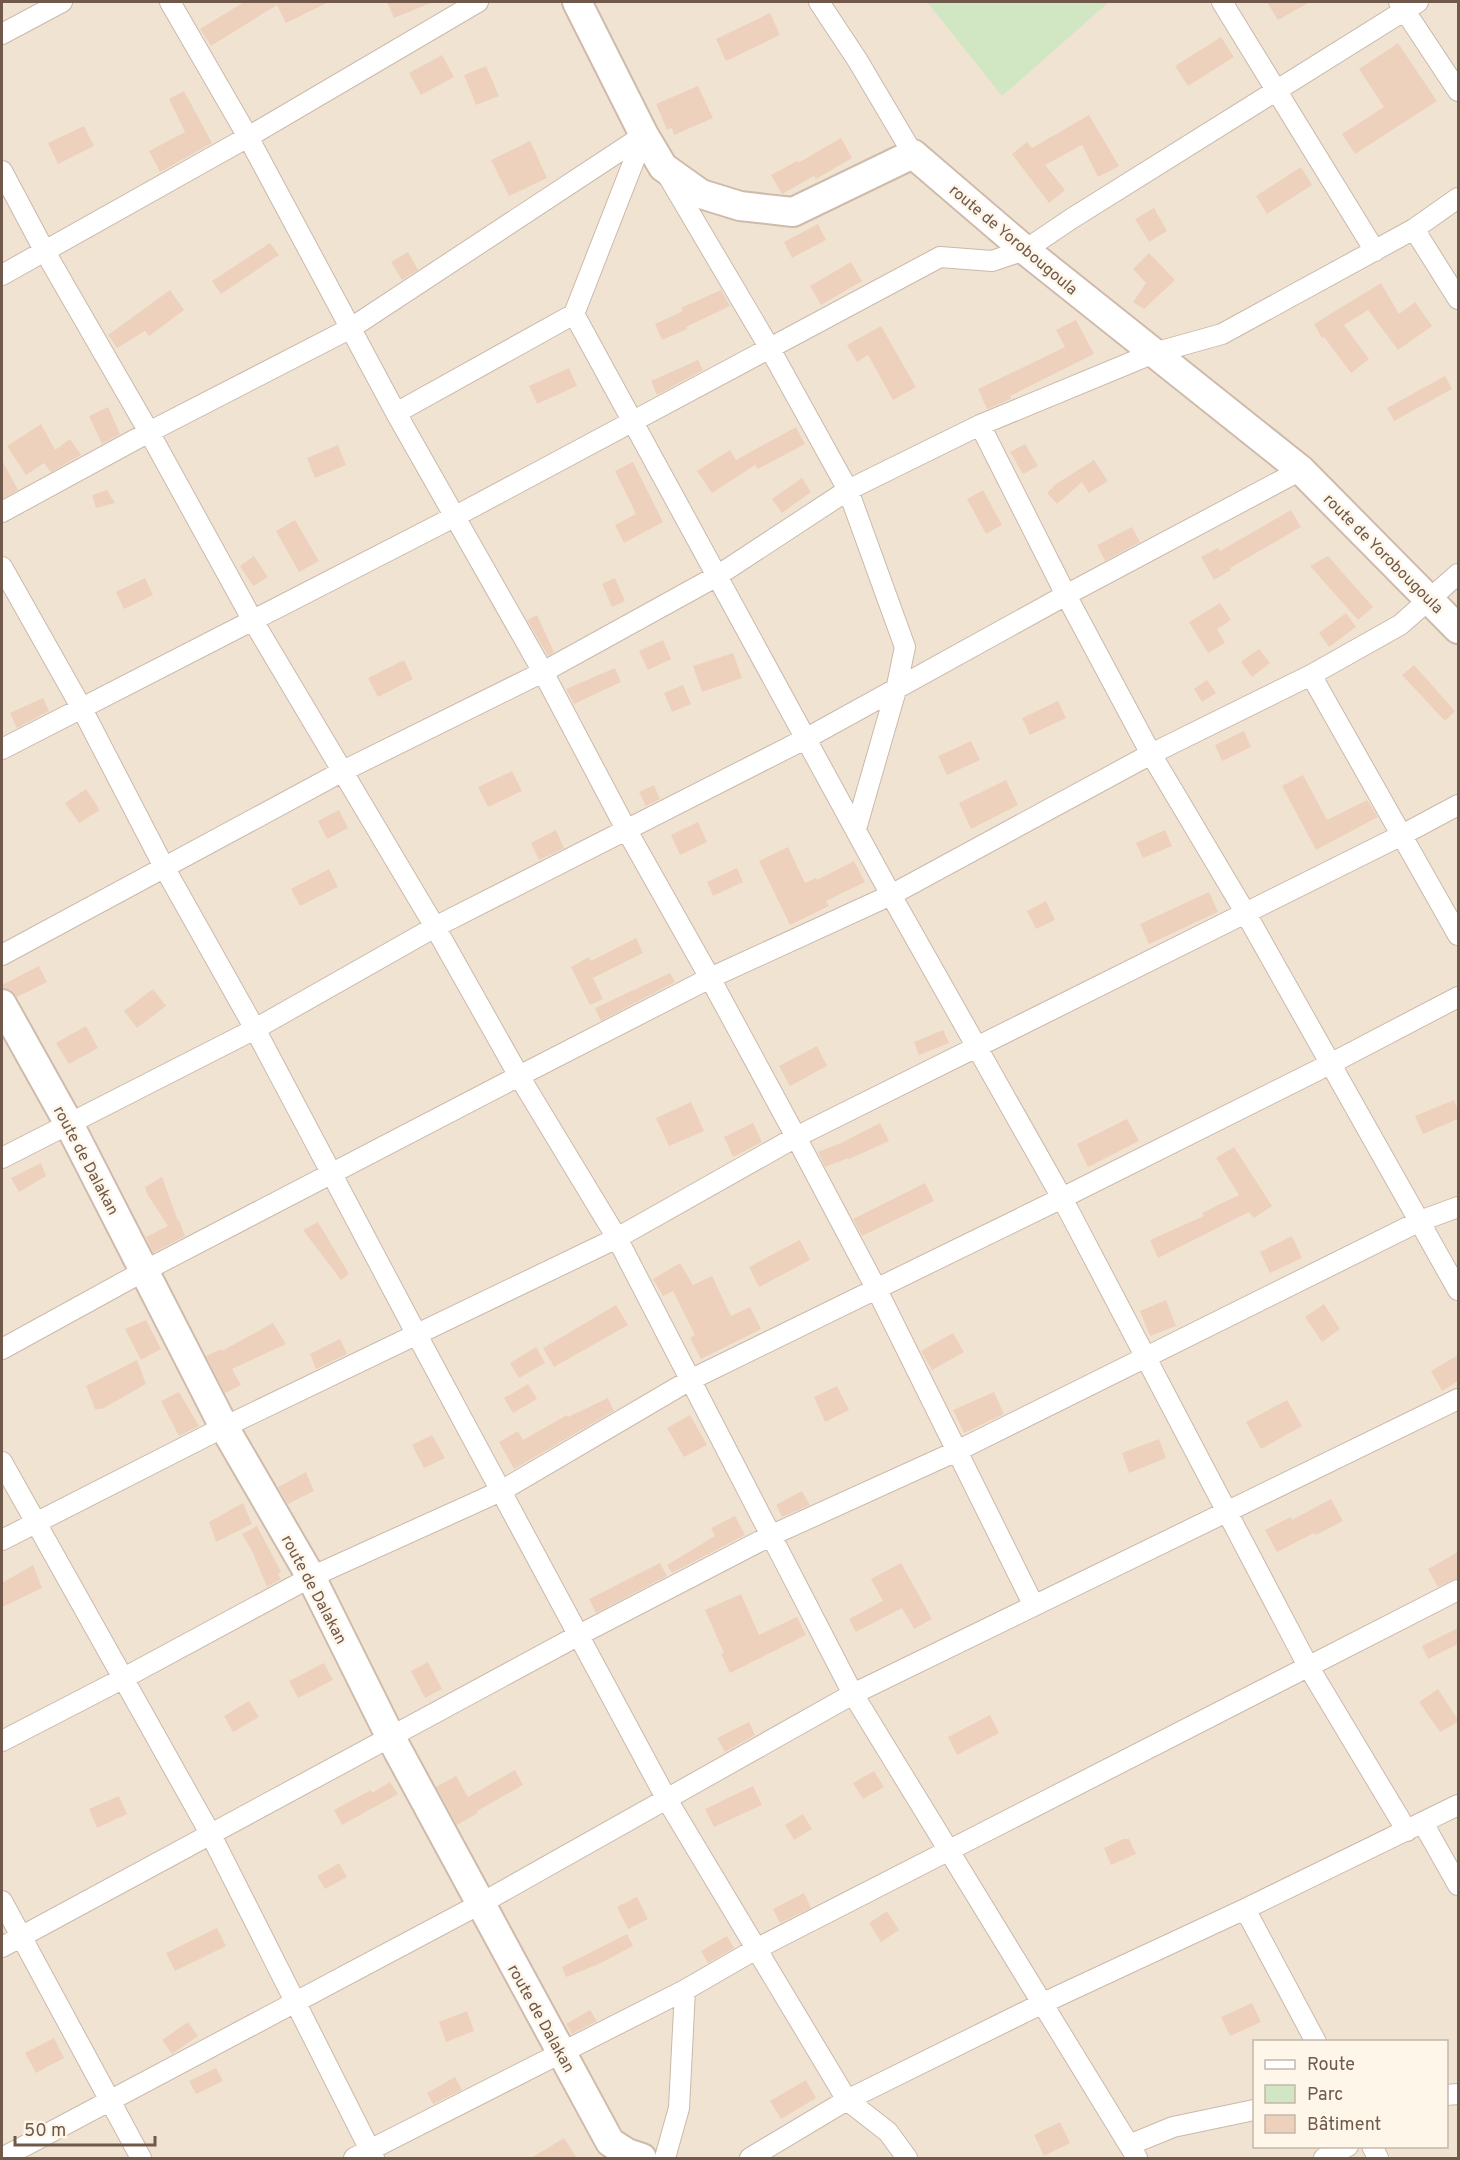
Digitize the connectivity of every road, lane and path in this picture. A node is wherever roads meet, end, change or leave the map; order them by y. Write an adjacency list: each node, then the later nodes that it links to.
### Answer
1 (62, 2): 8 (street)
2 (170, 2): 12 (street)
3 (478, 2): 12 (street)
4 (577, 2): 11 (street)
5 (819, 2): 13 (street)
6 (1222, 2): 9 (street)
7 (1408, 5): 9 (street); 10 (street)
8 (2, 34)
9 (1277, 90): 19 (street); 20 (street)
10 (1458, 91)
11 (644, 135): 14 (street); 23 (street); 24 (street)
12 (248, 137): 18 (street); 24 (street)
13 (913, 154): 14 (street); 19 (street, route de Yorobougoula)
14 (663, 167): 25 (street)
15 (2, 171): 18 (street)
16 (1458, 198): 17 (street)
17 (1414, 229): 20 (street); 22 (street)
18 (44, 250): 21 (street); 30 (street)
19 (1025, 250): 25 (street); 26 (street, route de Yorobougoula)
20 (1375, 251): 26 (street)
21 (2, 275)
22 (1458, 299)
23 (574, 314): 27 (street); 28 (street)
24 (351, 328): 27 (street); 30 (street)
25 (769, 347): 28 (street); 32 (street)
26 (1154, 353): 29 (street); 31 (street, route de Yorobougoula)
27 (396, 412): 34 (street)
28 (634, 420): 34 (street); 37 (street)
29 (980, 425): 32 (street); 38 (street)
30 (149, 432): 33 (street); 40 (street)
31 (1301, 470): 38 (street); 39 (street, route de Yorobougoula)
32 (848, 490): 37 (street); 44 (street)
33 (2, 512)
34 (454, 517): 40 (street); 42 (street)
35 (2, 567): 45 (street)
36 (1458, 574): 39 (street)
37 (717, 576): 42 (street); 46 (street)
38 (1066, 595): 44 (street); 48 (street)
39 (1431, 600): 41 (street, route de Yorobougoula); 43 (street)
40 (252, 619): 45 (street); 49 (street)
41 (1458, 629)
42 (543, 672): 49 (street); 51 (street)
43 (1311, 675): 48 (street); 53 (street)
44 (896, 690): 46 (street); 52 (street)
45 (81, 707): 47 (street); 54 (street)
46 (807, 738): 51 (street); 52 (street)
47 (2, 749)
48 (1151, 754): 55 (street); 56 (street)
49 (343, 771): 54 (street); 57 (street)
50 (1458, 805): 53 (street)
51 (626, 829): 57 (street); 60 (street)
52 (856, 829): 55 (street)
53 (1402, 835): 56 (street); 58 (street)
54 (164, 867): 59 (street); 63 (street)
55 (891, 895): 60 (street); 64 (street)
56 (1245, 912): 64 (street); 65 (street)
57 (435, 927): 63 (street); 66 (street)
58 (1458, 935)
59 (2, 956)
60 (710, 978): 66 (street); 68 (street)
61 (1458, 997): 65 (street)
62 (2, 1005): 67 (street, route de Dalakan)
63 (255, 1029): 67 (street); 70 (street)
64 (976, 1045): 68 (street); 71 (street)
65 (1330, 1064): 71 (street); 73 (street)
66 (519, 1076): 70 (street); 74 (street)
67 (69, 1124): 69 (street); 75 (street, route de Dalakan)
68 (796, 1137): 74 (street); 76 (street)
69 (2, 1158)
70 (332, 1173): 75 (street); 78 (street)
71 (1062, 1198): 76 (street); 80 (street)
72 (1458, 1207): 73 (street)
73 (1420, 1221): 77 (street); 80 (street)
74 (617, 1238): 78 (street); 81 (street)
75 (144, 1271): 79 (street); 83 (street, route de Dalakan)
76 (876, 1288): 81 (street); 84 (street)
77 (1458, 1290)
78 (417, 1335): 83 (street); 86 (street)
79 (2, 1349)
80 (1145, 1357): 84 (street); 87 (street)
81 (690, 1380): 86 (street); 89 (street)
82 (1458, 1399): 87 (street)
83 (224, 1427): 88 (street); 91 (street, route de Dalakan)
84 (957, 1451): 89 (street); 93 (street)
85 (2, 1462): 88 (street)
86 (501, 1491): 91 (street); 94 (street)
87 (1226, 1512): 93 (street); 95 (street)
88 (36, 1522): 90 (street); 96 (street)
89 (770, 1536): 94 (street); 97 (street)
90 (2, 1540)
91 (311, 1577): 96 (street); 98 (street, route de Dalakan)
92 (1458, 1590): 95 (street)
93 (1034, 1606): 97 (street)
94 (579, 1635): 98 (street); 100 (street)
95 (1308, 1666): 102 (street); 104 (street)
96 (122, 1679): 99 (street); 103 (street)
97 (853, 1694): 100 (street); 104 (street)
98 (390, 1736): 103 (street); 107 (street, route de Dalakan)
99 (2, 1741)
100 (666, 1798): 107 (street); 111 (street)
101 (1458, 1805): 102 (street)
102 (1415, 1827): 105 (street); 108 (street)
103 (211, 1834): 109 (street); 113 (street)
104 (949, 1851): 111 (street); 114 (street)
105 (1458, 1885)
106 (2, 1901): 109 (street)
107 (480, 1904): 113 (street); 116 (street, route de Dalakan)
108 (1245, 1909): 114 (street); 115 (street)
109 (21, 1937): 110 (street); 118 (street)
110 (2, 1947)
111 (756, 1949): 112 (street); 117 (street)
112 (685, 1990): 116 (street); 126 (street)
113 (297, 2002): 118 (street); 122 (street)
114 (1041, 2004): 117 (street); 121 (street)
115 (1315, 2040)
116 (561, 2052): 122 (street); 125 (street, route de Dalakan)
117 (847, 2100): 127 (street); 128 (street)
118 (111, 2102): 123 (street); 124 (street)
119 (1253, 2110): 121 (street)
120 (1344, 2148): 129 (street)
121 (1133, 2152)
122 (366, 2156)
123 (2, 2158)
124 (141, 2158)
125 (642, 2158)
126 (665, 2158)
127 (750, 2158)
128 (907, 2158)
129 (1324, 2158)

